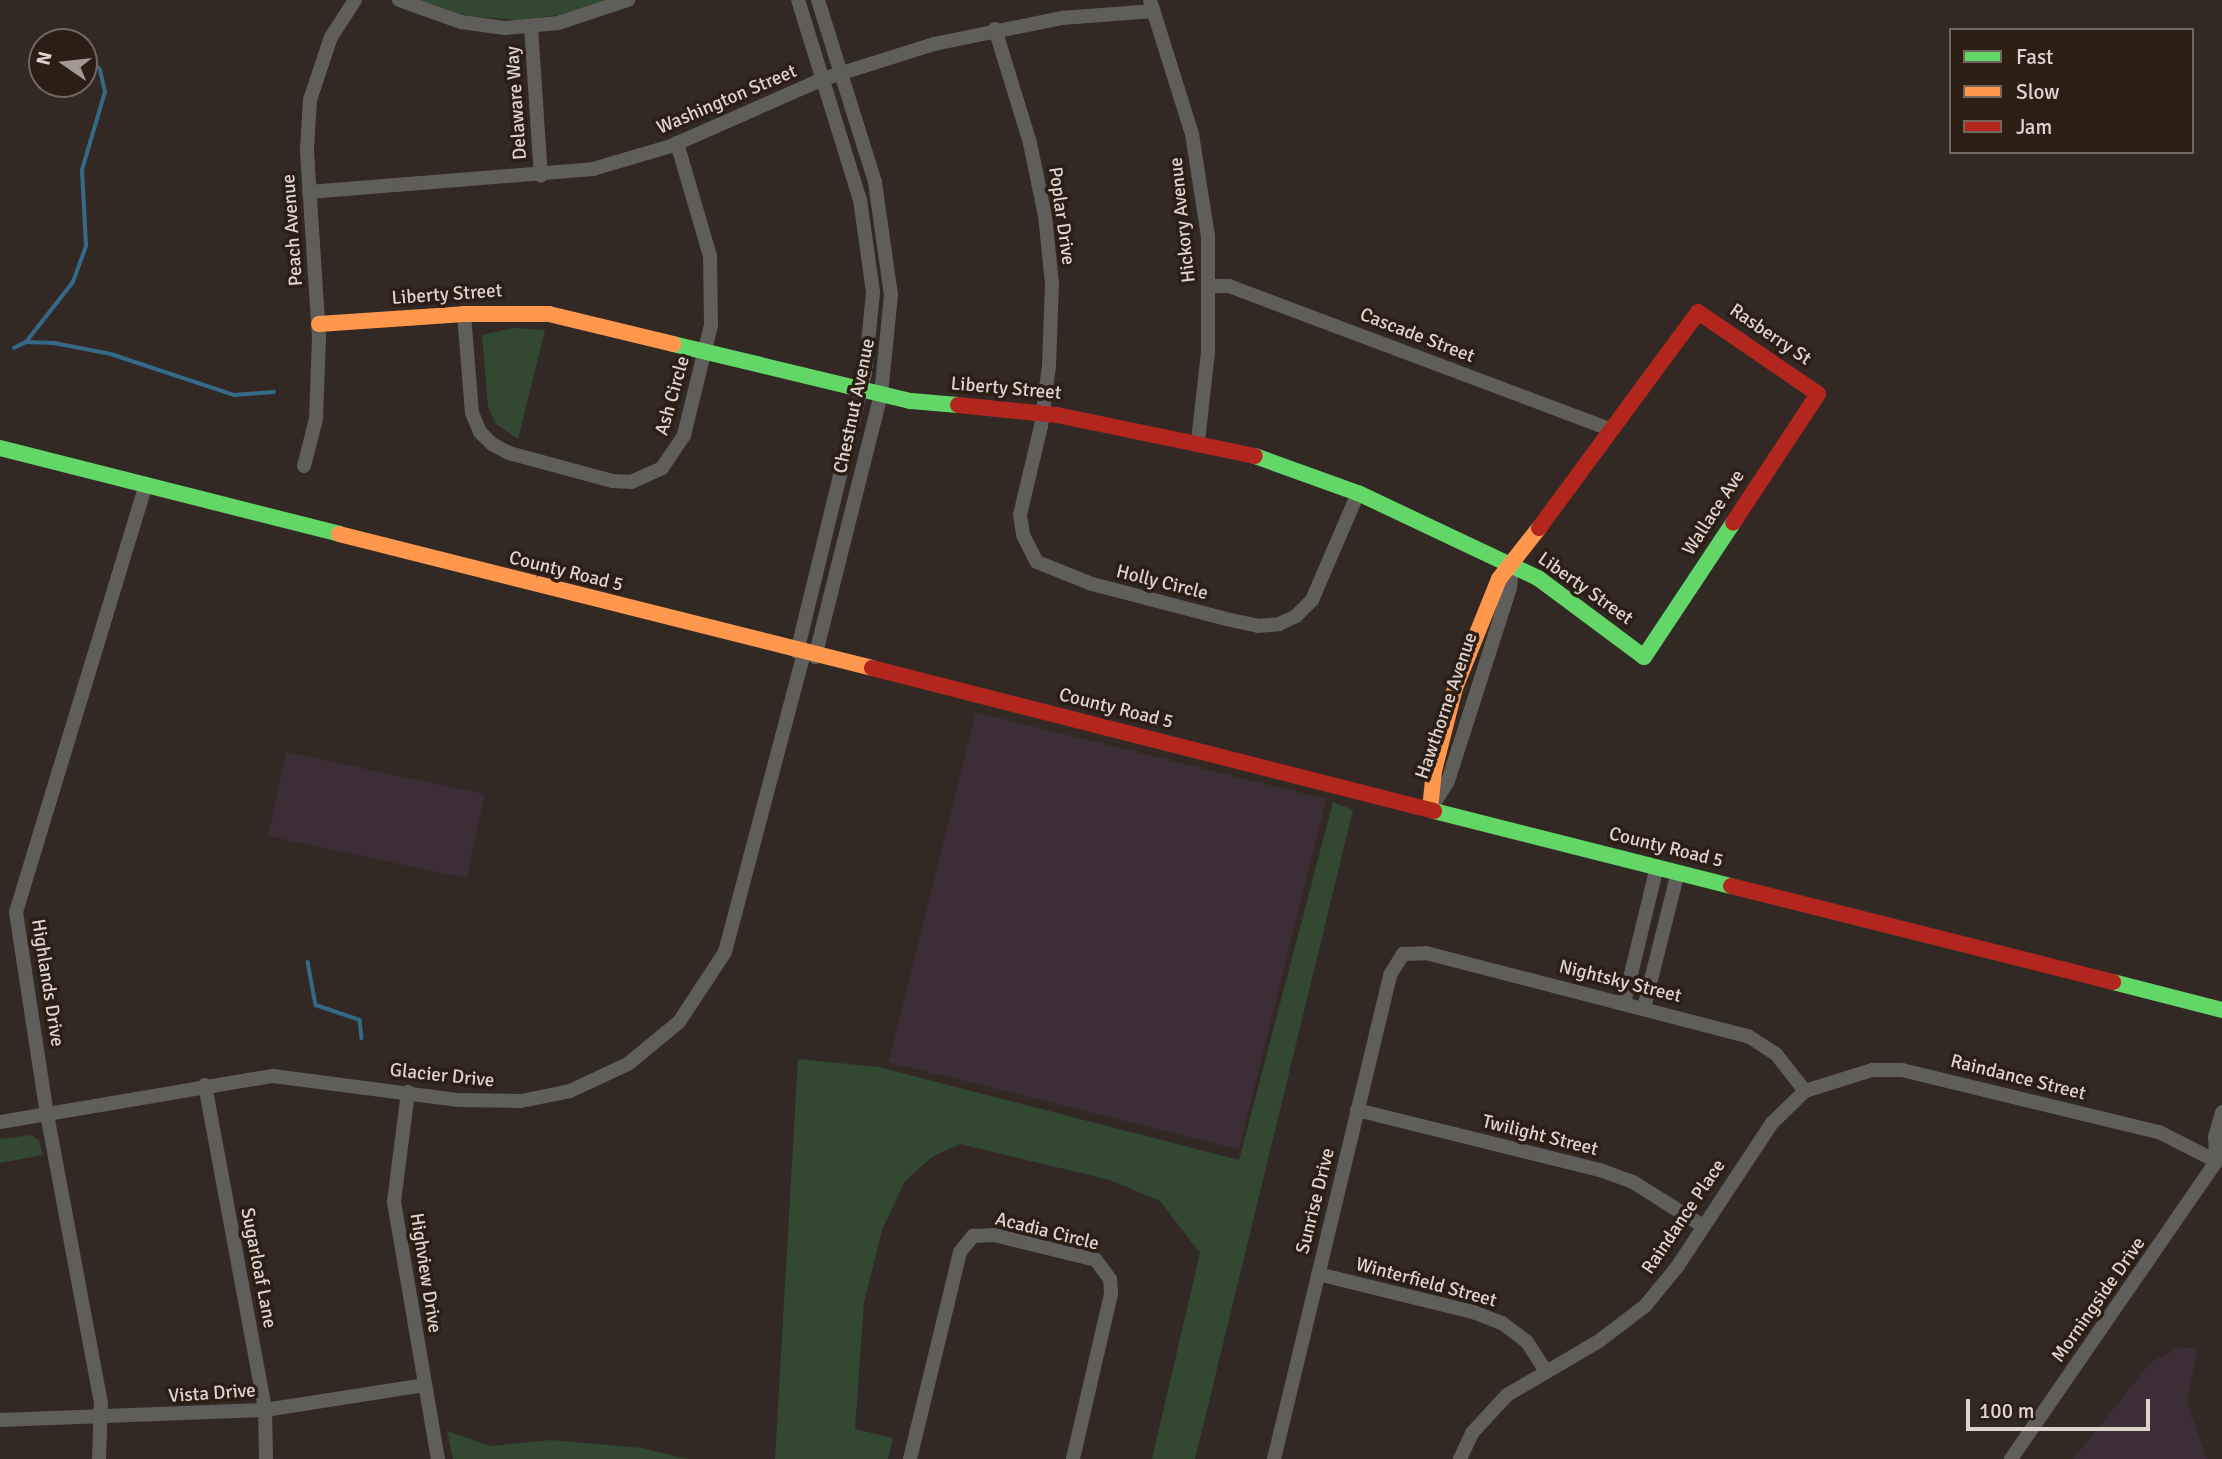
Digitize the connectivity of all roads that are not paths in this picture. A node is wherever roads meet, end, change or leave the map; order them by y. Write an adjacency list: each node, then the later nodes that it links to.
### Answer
1 (355, 0): 13 (street, Peach Avenue)
2 (399, 0): 7 (street)
3 (628, 0): 7 (street)
4 (798, 0): 10 (street, Chestnut Avenue)
5 (818, 0): 9 (street, Chestnut Avenue)
6 (1152, 6): 8 (street, Washington Street); 14 (street, Hickory Avenue)
7 (531, 27): 12 (street, Delaware Way)
8 (995, 29): 9 (street, Washington Street); 22 (street, Poplar Drive)
9 (841, 73): 10 (street, Washington Street); 20 (street, Chestnut Avenue)
10 (823, 79): 11 (street, Washington Street); 19 (street, Chestnut Avenue)
11 (677, 144): 12 (street, Washington Street); 18 (street, Ash Circle)
12 (541, 176): 13 (street, Washington Street)
13 (309, 192): 17 (street, Peach Avenue)
14 (1210, 286): 23 (street, Cascade Street); 24 (street, Hickory Avenue)
15 (1698, 312): 21 (street, Rasberry St); 23 (street, Hawthorne Avenue)
16 (464, 314): 17 (street, Liberty Street); 18 (street, Liberty Street); 18 (street, Ash Circle)
17 (319, 324): 26 (street, Peach Avenue)
18 (705, 352): 19 (street, Liberty Street)
19 (861, 390): 20 (street, Liberty Street); 30 (street, Chestnut Avenue)
20 (881, 394): 22 (street, Liberty Street); 30 (street, Chestnut Avenue)
21 (1818, 394): 31 (street, Wallace Ave)
22 (1043, 413): 24 (street, Liberty Street); 28 (street, Holly Circle)
23 (1609, 429): 29 (street, Hawthorne Avenue)
24 (1198, 441): 28 (street, Liberty Street)
25 (0, 448): 27 (street, County Road 5)
26 (304, 466)
27 (146, 484): 30 (street, County Road 5); 44 (street, Highlands Drive)
28 (1358, 493): 29 (street, Liberty Street)
29 (1512, 565): 31 (street, Liberty Street); 32 (street, Hawthorne Avenue)
30 (805, 654): 32 (street, County Road 5); 41 (street, Glacier Drive)
31 (1644, 656)
32 (1430, 810): 33 (street, County Road 5)
33 (1657, 867): 34 (street, County Road 5); 36 (street)
34 (1678, 873): 37 (street); 38 (street, County Road 5)
35 (1403, 954): 36 (street, Nightsky Street); 42 (street, Sunrise Drive)
36 (1624, 1003): 37 (street, Nightsky Street)
37 (1644, 1008): 40 (street, Nightsky Street)
38 (2222, 1010)
39 (205, 1085): 41 (street, Glacier Drive); 44 (street, Glacier Drive); 51 (street, Sugarloaf Lane)
40 (1805, 1091): 46 (street, Raindance Street); 47 (street, Raindance Place)
41 (408, 1092): 50 (street, Highview Drive)
42 (1357, 1110): 47 (street, Twilight Street); 48 (street, Sunrise Drive)
43 (2222, 1112): 46 (street)
44 (47, 1115): 45 (street, Glacier Drive); 52 (street, Highlands Drive)
45 (0, 1122)
46 (2219, 1158): 61 (street, Morningside Drive)
47 (1703, 1226): 49 (street, Raindance Place)
48 (1318, 1274): 49 (street, Winterfield Street); 59 (street, Sunrise Drive)
49 (1546, 1371): 60 (street, Raindance Place)
50 (424, 1385): 51 (street, Vista Drive); 56 (street, Highview Drive)
51 (265, 1410): 52 (street, Vista Drive); 55 (street, Sugarloaf Lane)
52 (102, 1418): 53 (street, Vista Drive); 54 (street, Highlands Drive)
53 (0, 1420)
54 (99, 1459)
55 (265, 1459)
56 (438, 1459)
57 (910, 1459): 58 (street, Acadia Circle)
58 (1073, 1459)
59 (1274, 1459)
60 (1460, 1459)
61 (2011, 1459)

